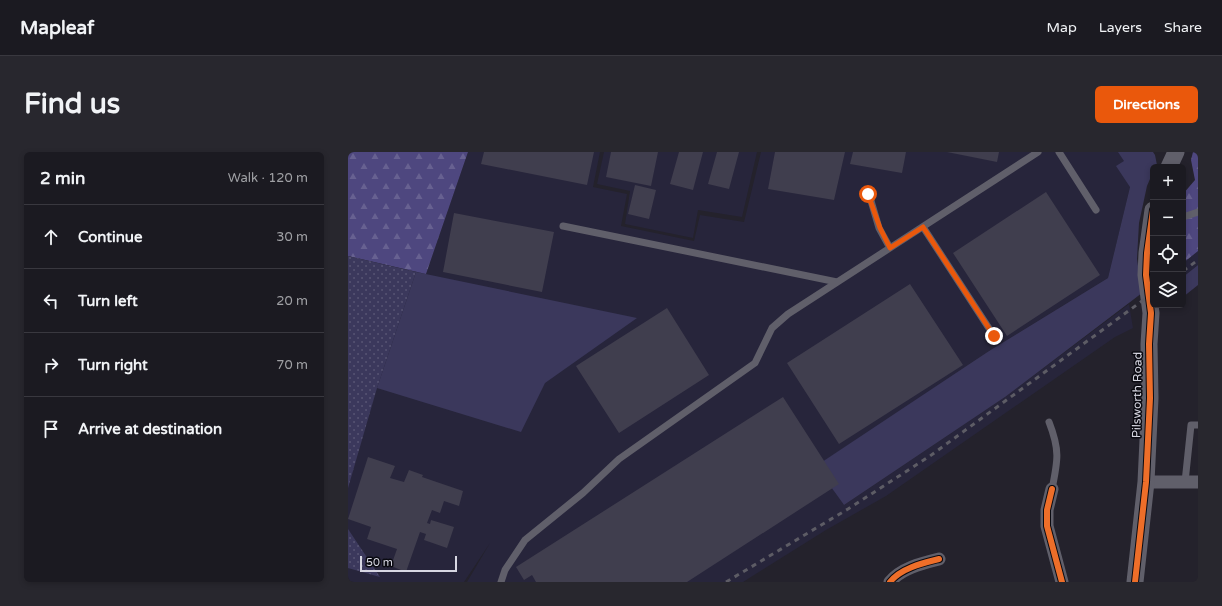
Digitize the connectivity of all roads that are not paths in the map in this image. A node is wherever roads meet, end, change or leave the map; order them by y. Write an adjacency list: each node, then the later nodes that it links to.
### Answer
1 (1037, 152): 10 (lane)
2 (1059, 152): 6 (lane)
3 (1176, 152): 4 (street)
4 (1170, 164)
5 (868, 194): 12 (lane)
6 (1096, 210)
7 (1198, 212): 8 (lane)
8 (1186, 216)
9 (563, 226): 13 (lane)
10 (923, 227): 12 (lane); 14 (lane)
11 (1150, 230): 17 (street, Pilsworth Road)
12 (890, 248): 13 (lane)
13 (837, 282): 21 (lane)
14 (994, 336)
15 (1049, 422): 19 (lane)
16 (1198, 425): 18 (lane)
17 (1146, 482): 18 (street); 24 (street, Pilsworth Road)
18 (1192, 482)
19 (1052, 489): 23 (street)
20 (939, 559): 22 (street)
21 (501, 582)
22 (890, 582)
23 (1062, 582)
24 (1135, 582)

